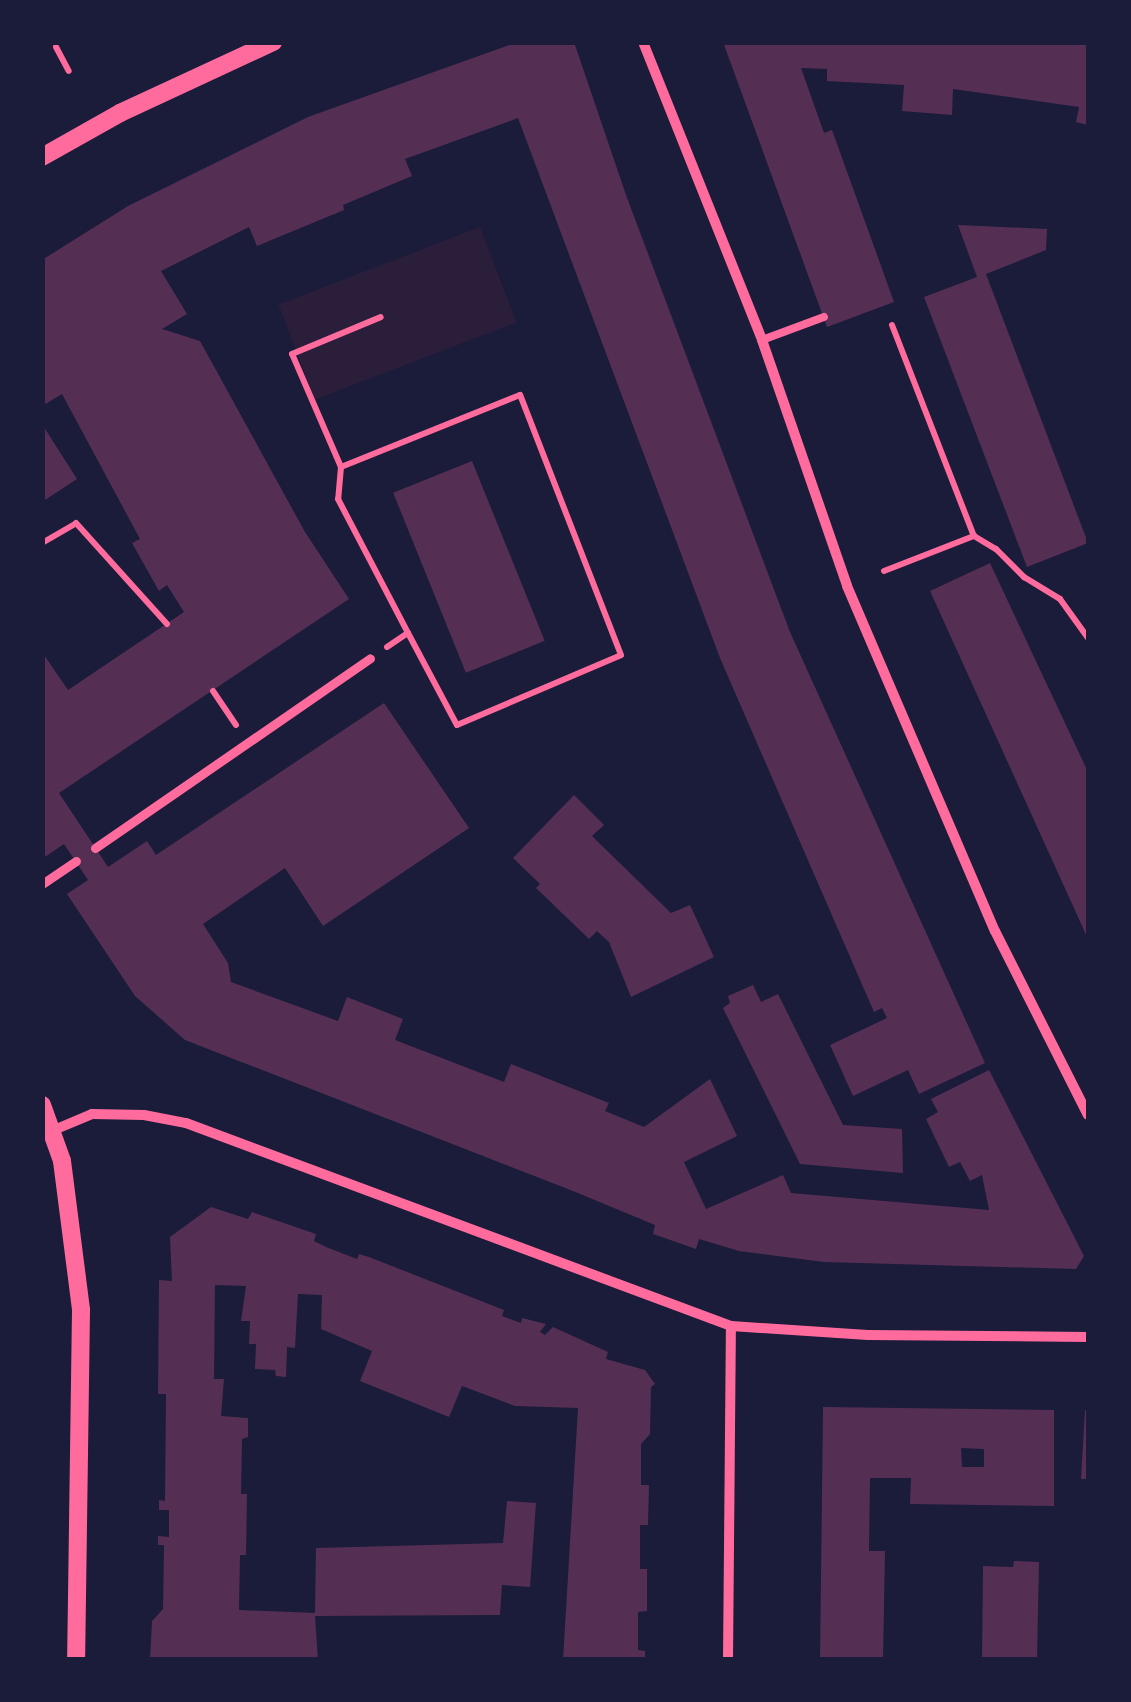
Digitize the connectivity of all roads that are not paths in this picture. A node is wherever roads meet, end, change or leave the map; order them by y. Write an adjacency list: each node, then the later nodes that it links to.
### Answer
1 (273, 42): 3 (street)
2 (643, 42): 5 (street)
3 (42, 157)
4 (824, 317): 5 (lane)
5 (762, 340): 11 (street)
6 (370, 658): 7 (street)
7 (96, 848)
8 (76, 861): 9 (street)
9 (42, 884)
10 (42, 1105): 12 (street)
11 (1088, 1115)
12 (54, 1130): 13 (street); 15 (street)
13 (732, 1326): 14 (street); 16 (street)
14 (1088, 1336)
15 (76, 1660)
16 (728, 1660)

